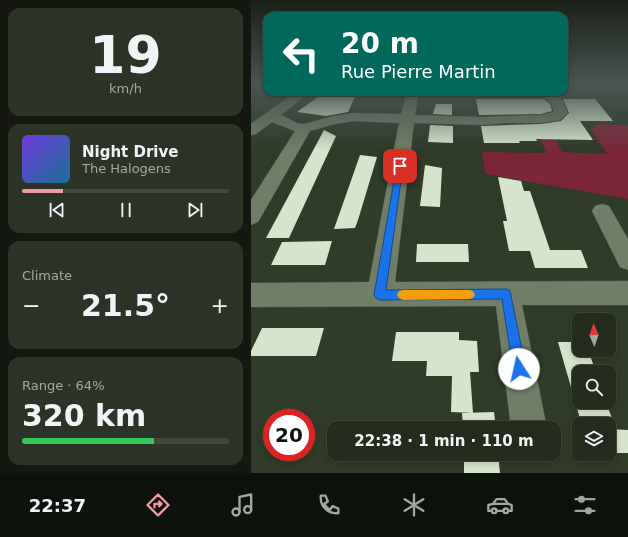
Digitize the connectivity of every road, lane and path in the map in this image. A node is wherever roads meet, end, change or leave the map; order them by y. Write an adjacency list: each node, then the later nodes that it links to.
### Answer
1 (285, 106): 4 (street)
2 (410, 106): 5 (street)
3 (560, 106): 5 (street)
4 (271, 116): 6 (street); 7 (street)
5 (407, 119): 6 (street); 14 (street)
6 (304, 128): 9 (street)
7 (251, 131)
8 (602, 211): 10 (street)
9 (251, 217)
10 (628, 260)
11 (628, 293): 12 (street)
12 (507, 294): 14 (street); 15 (street)
13 (251, 295): 14 (street)
14 (380, 295)
15 (528, 421)

